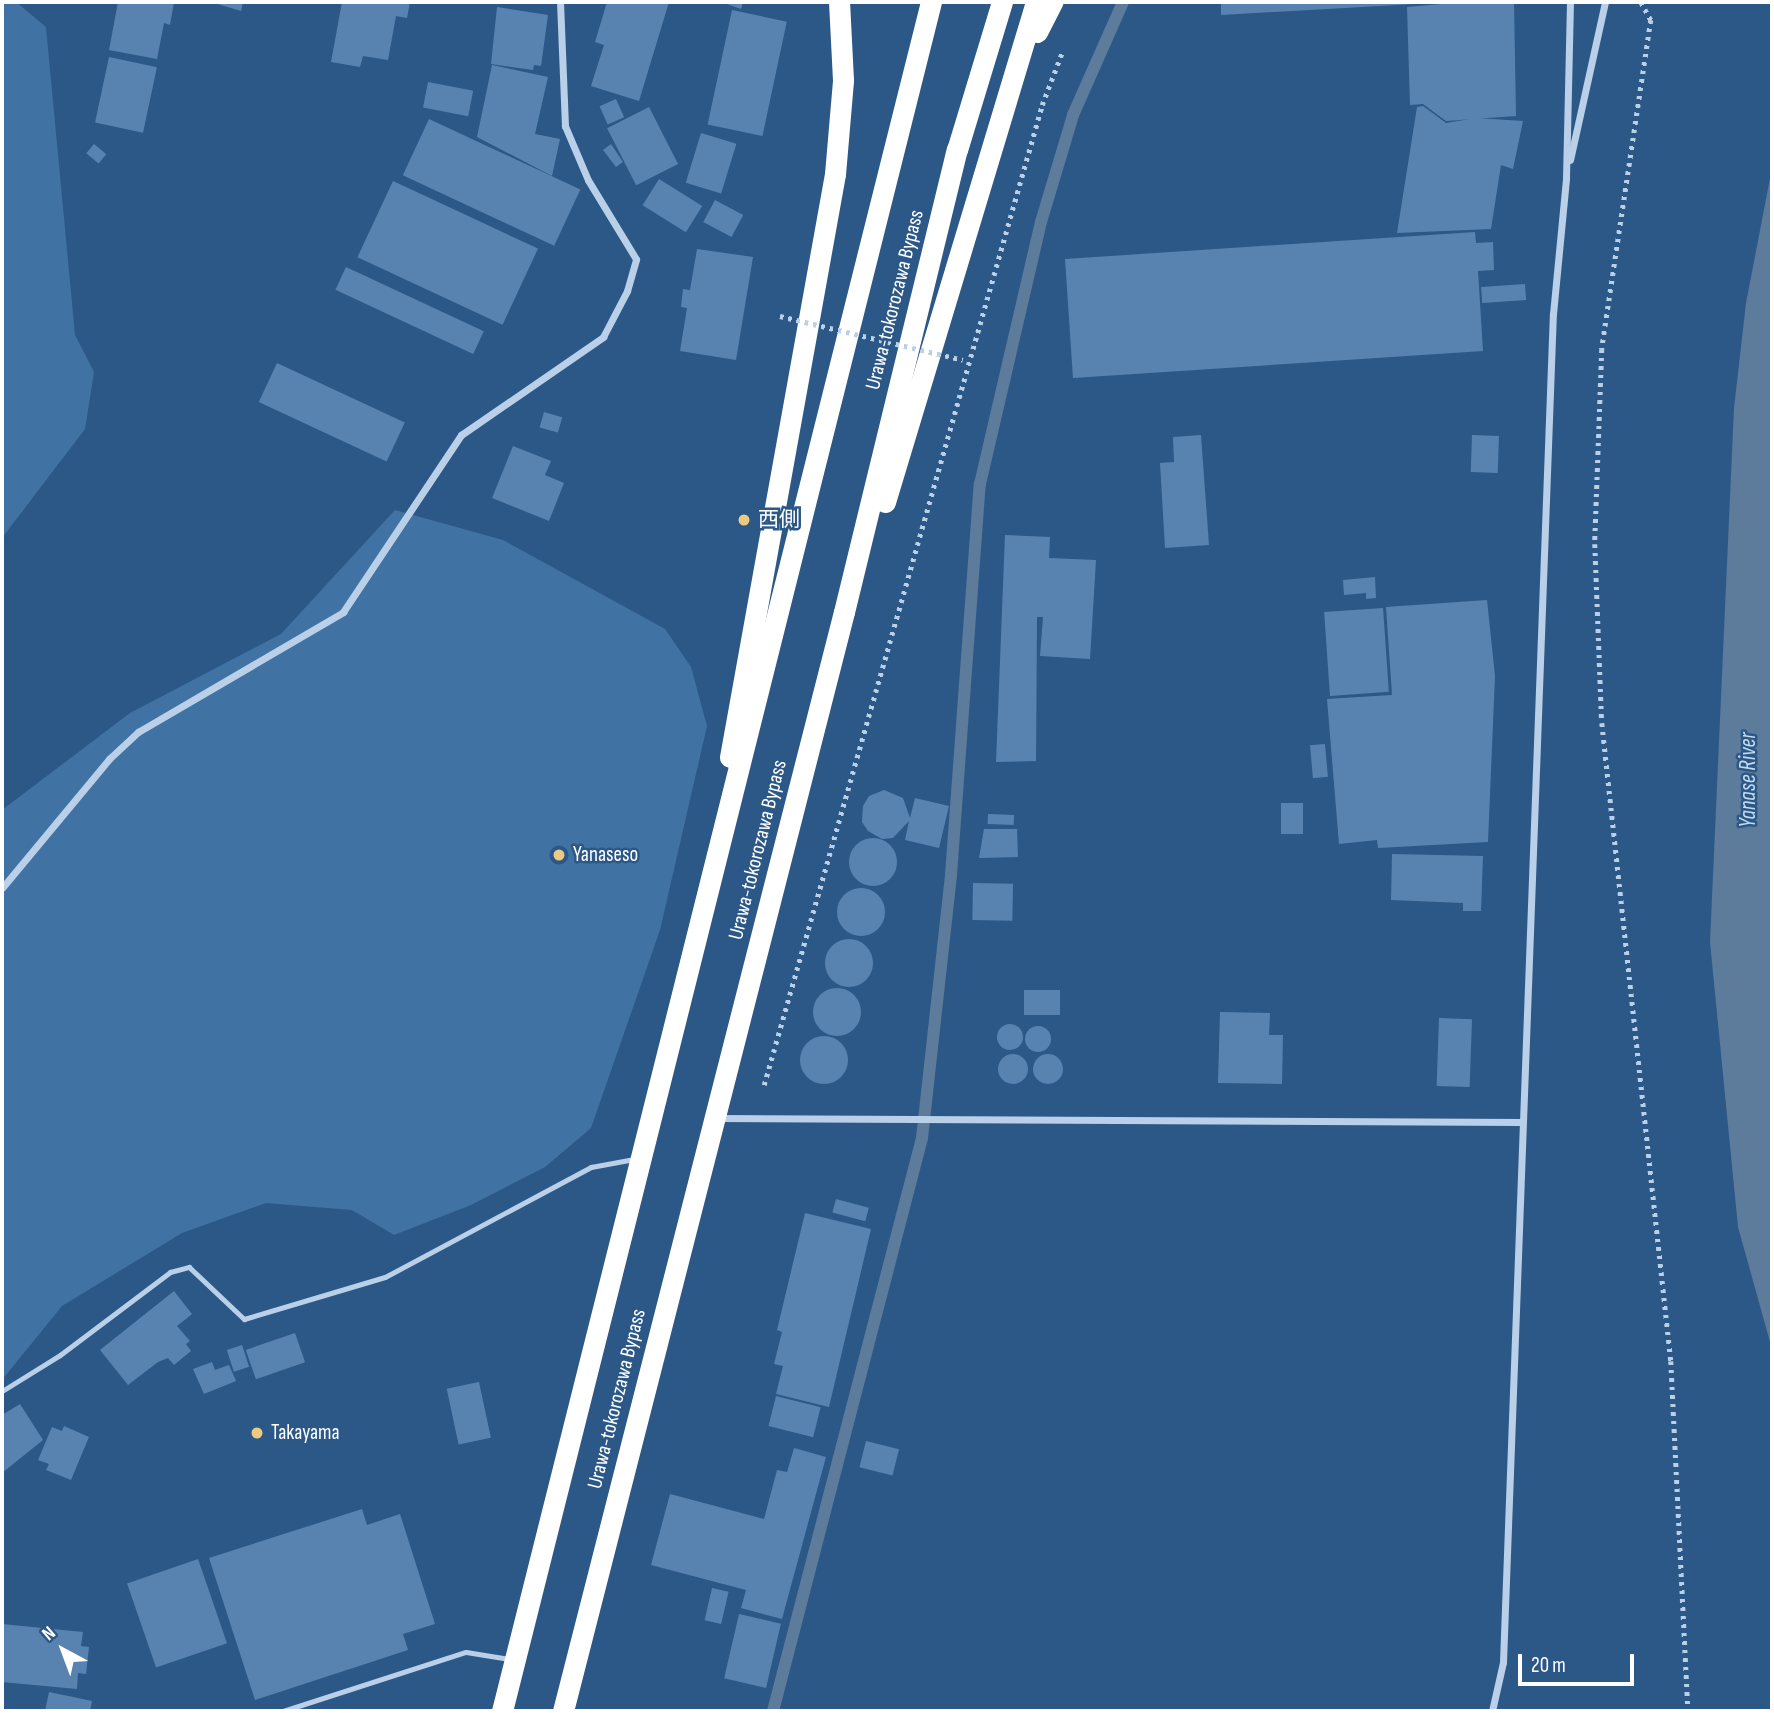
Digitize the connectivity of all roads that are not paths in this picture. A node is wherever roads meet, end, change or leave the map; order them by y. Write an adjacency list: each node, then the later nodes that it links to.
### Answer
1 (560, 2): 13 (street)
2 (839, 2): 12 (highway)
3 (931, 2): 12 (highway, Urawa-tokorozawa Bypass)
4 (1002, 2): 11 (highway, Urawa-tokorozawa Bypass)
5 (1036, 2): 9 (highway)
6 (1052, 2): 9 (highway)
7 (1570, 2): 10 (street)
8 (1605, 2): 10 (street)
9 (1010, 98): 11 (highway)
10 (1566, 178): 15 (street)
11 (845, 612): 14 (highway, Urawa-tokorozawa Bypass)
12 (714, 870): 16 (highway, Urawa-tokorozawa Bypass)
13 (2, 888)
14 (714, 1118): 15 (street); 21 (highway, Urawa-tokorozawa Bypass)
15 (1521, 1122): 22 (street)
16 (640, 1158): 17 (lane); 18 (highway, Urawa-tokorozawa Bypass)
17 (2, 1391)
18 (516, 1660): 19 (lane); 20 (highway, Urawa-tokorozawa Bypass)
19 (283, 1711)
20 (502, 1711)
21 (563, 1711)
22 (1492, 1711)

